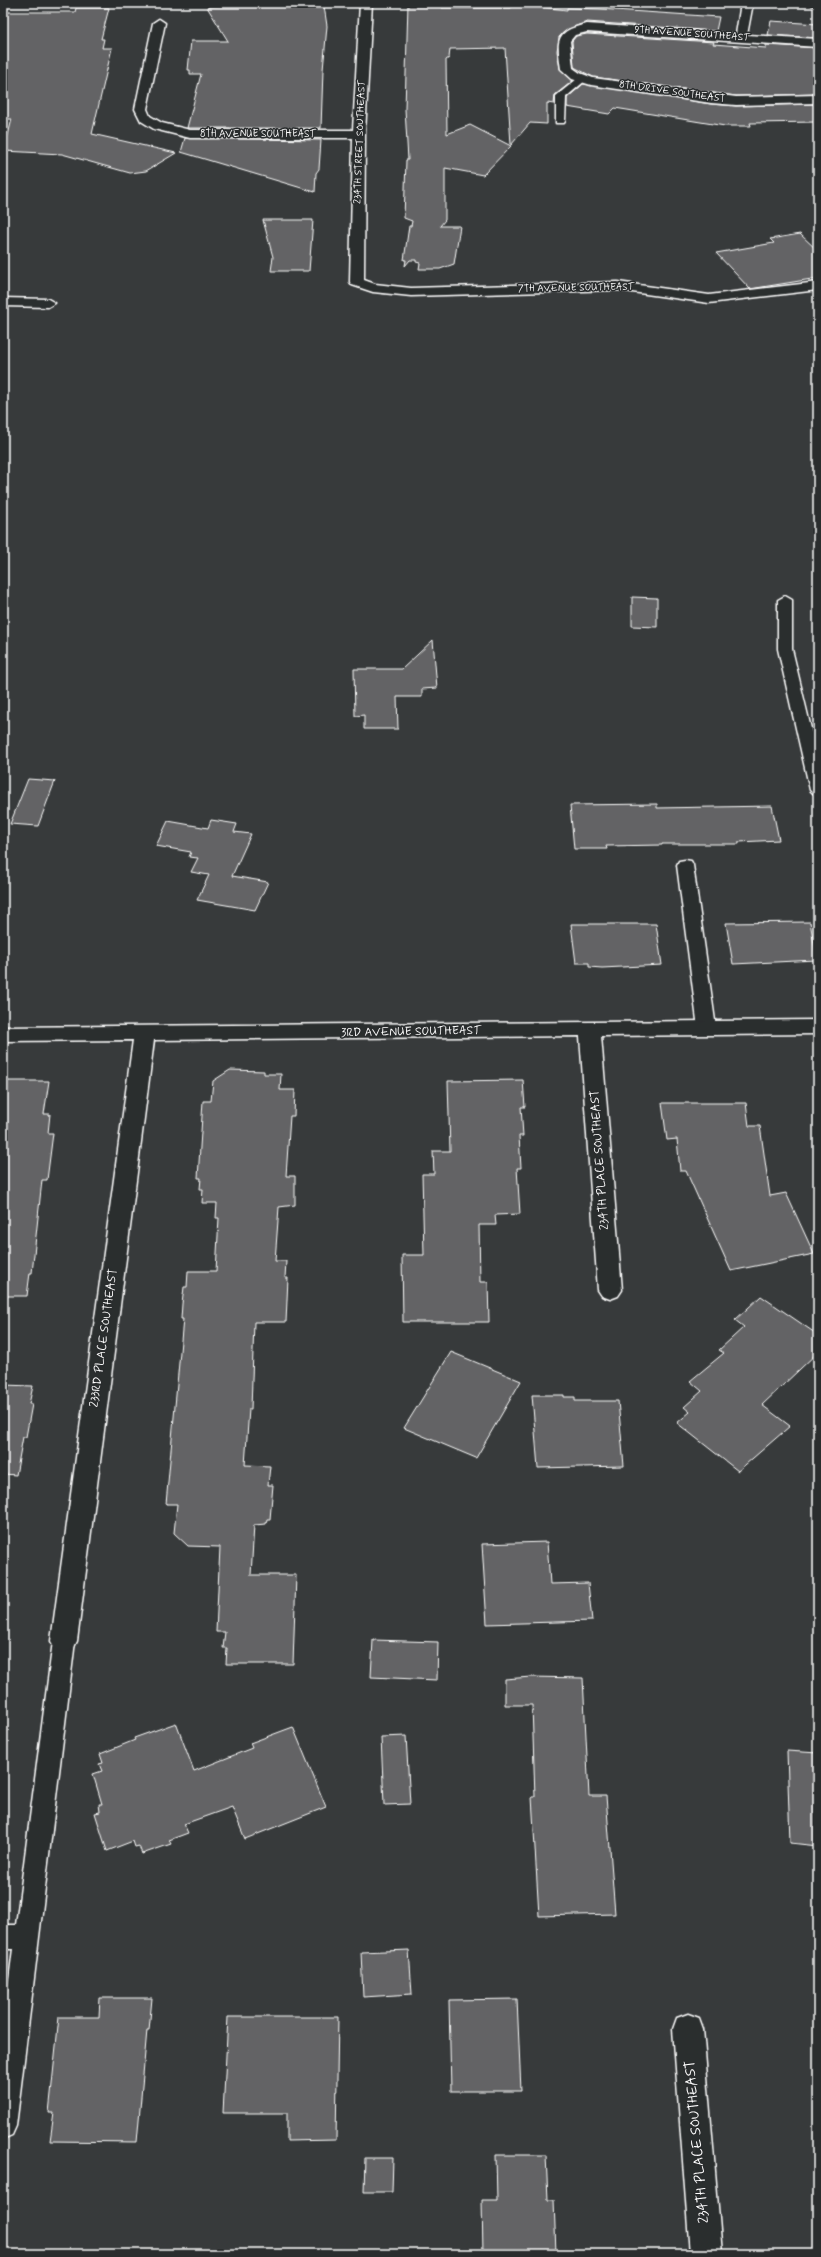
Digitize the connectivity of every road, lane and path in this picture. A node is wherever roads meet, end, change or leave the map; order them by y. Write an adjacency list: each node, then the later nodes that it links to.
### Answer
1 (366, 3): 9 (street, 234TH STREET SOUTHEAST)
2 (747, 3): 4 (street)
3 (159, 23): 9 (street, 8TH AVENUE SOUTHEAST)
4 (741, 37): 5 (street, 9TH AVENUE SOUTHEAST); 6 (street, 9TH AVENUE SOUTHEAST)
5 (818, 43)
6 (579, 77): 7 (street, 8TH DRIVE SOUTHEAST); 8 (lane)
7 (818, 99)
8 (560, 121)
9 (359, 134): 10 (street, 234TH STREET SOUTHEAST)
10 (357, 282): 11 (street, 7TH AVENUE SOUTHEAST)
11 (818, 286)
12 (3, 302): 13 (street)
13 (48, 303)
14 (785, 600): 15 (lane)
15 (818, 790)
16 (685, 866): 18 (lane)
17 (818, 1027): 18 (street, 3RD AVENUE SOUTHEAST)
18 (707, 1028): 19 (street, 3RD AVENUE SOUTHEAST)
19 (590, 1030): 21 (street, 3RD AVENUE SOUTHEAST); 22 (street, 234TH PLACE SOUTHEAST)
20 (3, 1034): 21 (street, 3RD AVENUE SOUTHEAST)
21 (144, 1034): 23 (street, 233RD PLACE SOUTHEAST)
22 (610, 1290)
23 (64, 1641): 24 (lane)
24 (14, 1937): 26 (lane)
25 (688, 2029): 27 (street, 234TH PLACE SOUTHEAST)
26 (3, 2126)
27 (706, 2254)

